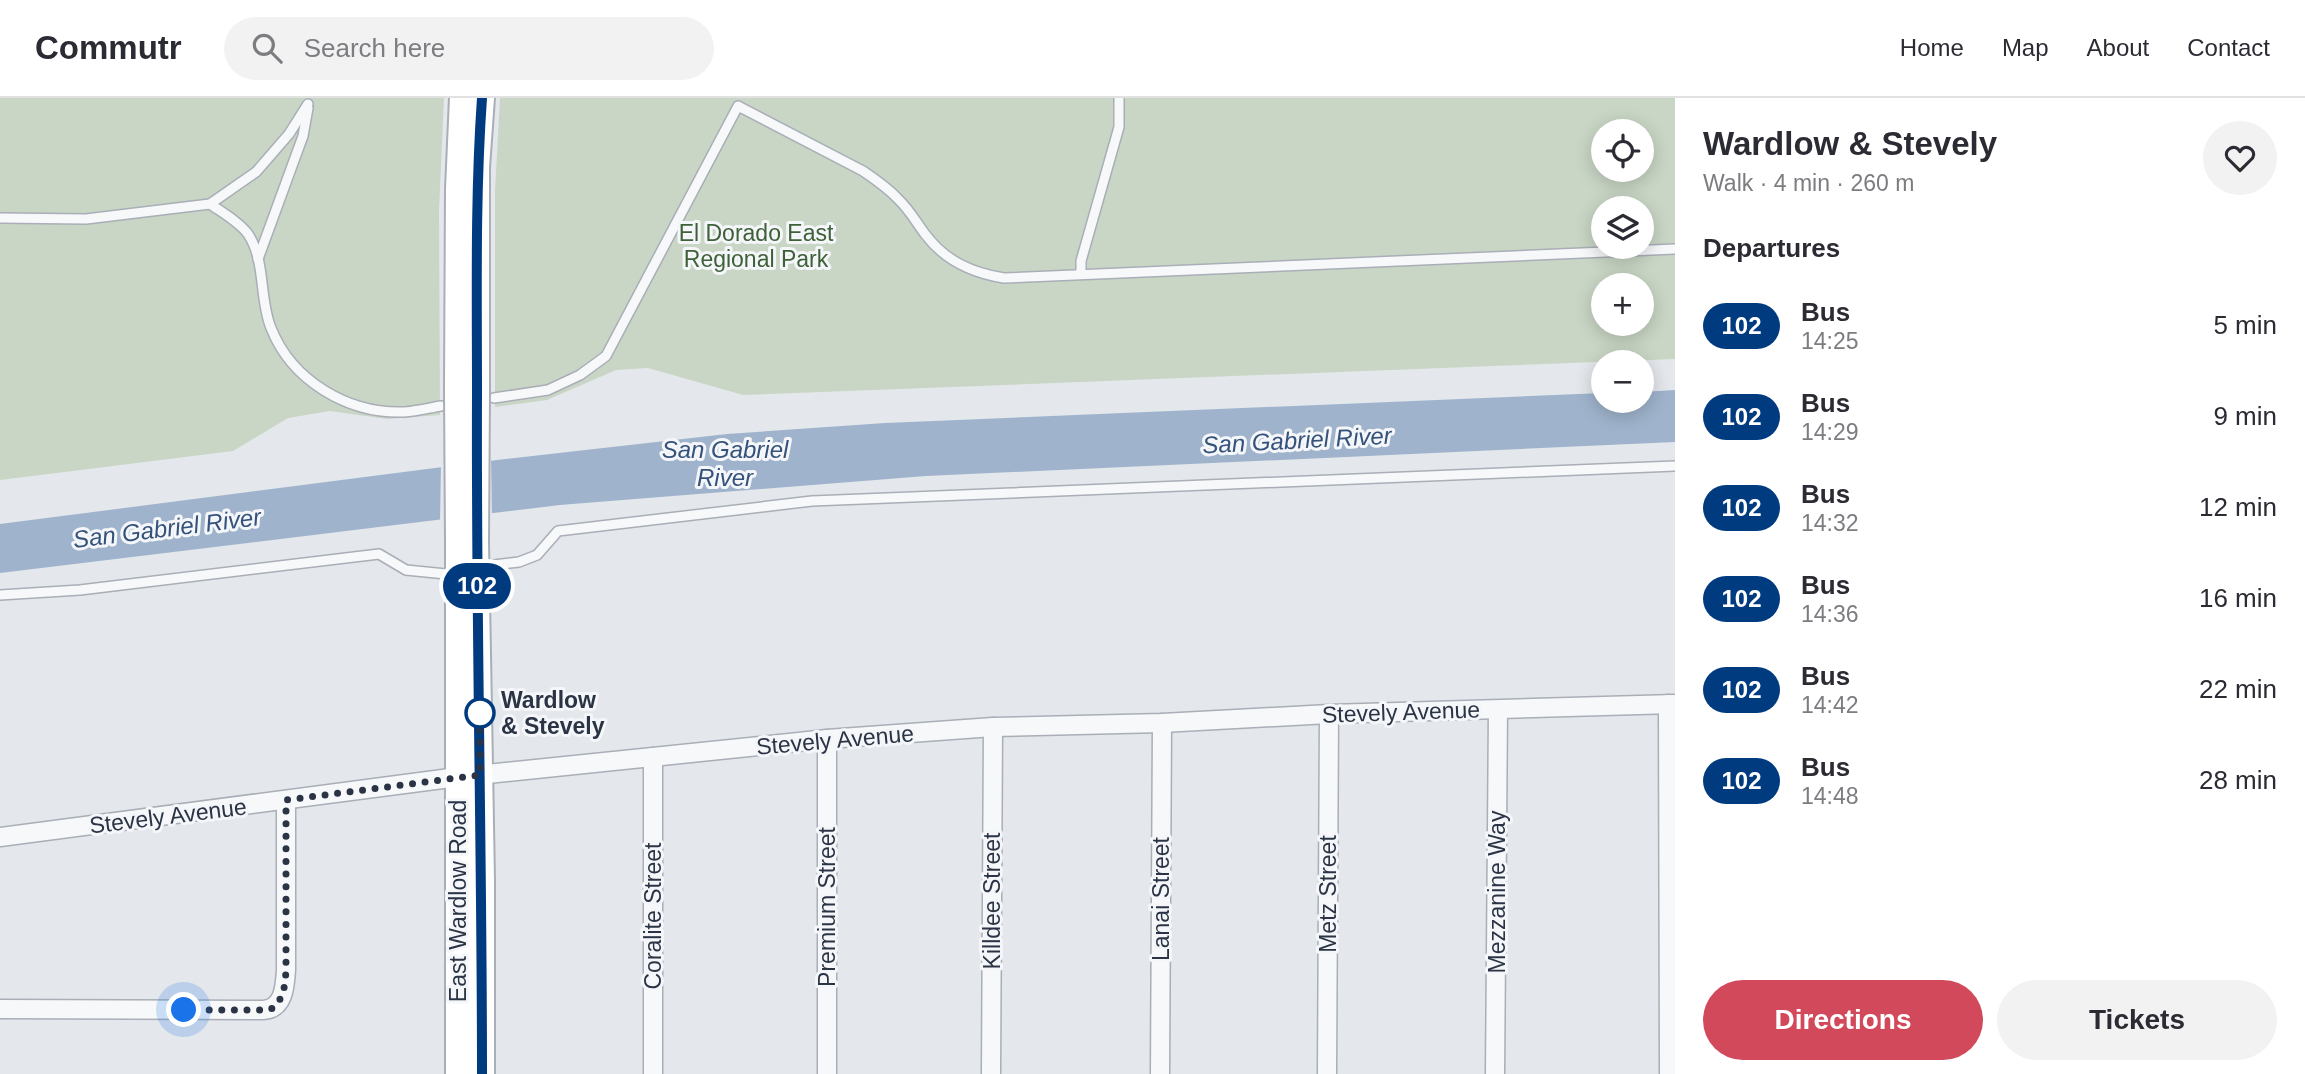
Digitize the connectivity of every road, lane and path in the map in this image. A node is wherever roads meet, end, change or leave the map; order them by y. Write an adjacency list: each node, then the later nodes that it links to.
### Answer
1 (462, 98): 11 (main road, East Wardlow Road)
2 (482, 98): 11 (main road, East Wardlow Road)
3 (1119, 98): 10 (lane)
4 (308, 101): 6 (lane); 9 (lane)
5 (740, 102): 10 (lane); 11 (lane)
6 (210, 204): 7 (lane); 9 (lane)
7 (0, 218)
8 (1675, 249): 10 (lane)
9 (258, 259): 11 (lane)
10 (1082, 274)
11 (467, 397): 13 (main road, East Wardlow Road, bridge)
12 (1675, 466): 13 (lane)
13 (467, 571): 14 (lane); 22 (main road, East Wardlow Road)
14 (0, 595)
15 (1672, 704): 16 (street, Stevely Avenue); 34 (street)
16 (1498, 710): 17 (street, Stevely Avenue); 33 (street, Mezzanine Way)
17 (1329, 714): 18 (street, Stevely Avenue); 32 (street, Metz Street)
18 (1162, 723): 19 (street, Stevely Avenue); 31 (street, Lanai Street)
19 (993, 727): 20 (street, Stevely Avenue); 30 (street, Killdee Street)
20 (827, 739): 21 (street, Stevely Avenue); 29 (street, Premium Street)
21 (653, 757): 22 (street, Stevely Avenue); 28 (street, Coralite Street)
22 (469, 776): 23 (street, Stevely Avenue); 26 (main road, East Wardlow Road); 27 (main road, East Wardlow Road)
23 (286, 800): 24 (street, Stevely Avenue); 25 (street)
24 (0, 837)
25 (0, 1009)
26 (458, 1074)
27 (482, 1074)
28 (653, 1074)
29 (827, 1074)
30 (991, 1074)
31 (1160, 1074)
32 (1327, 1074)
33 (1496, 1074)
34 (1669, 1074)

